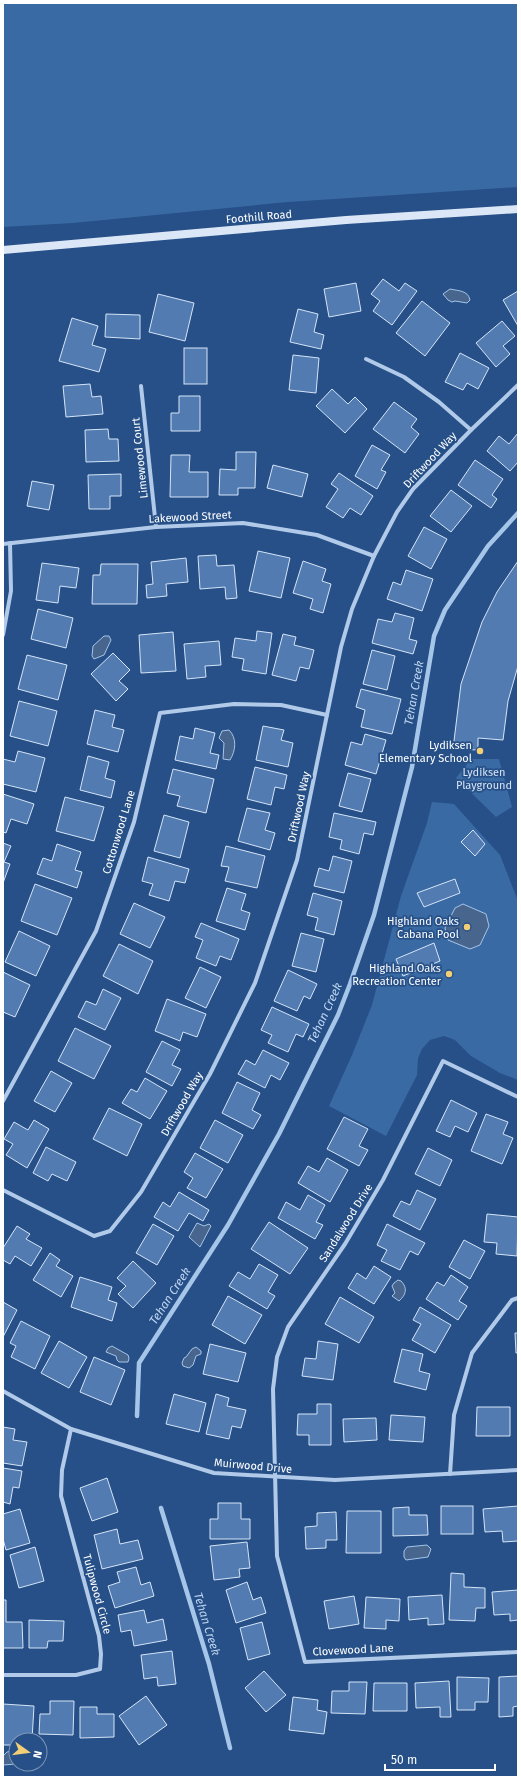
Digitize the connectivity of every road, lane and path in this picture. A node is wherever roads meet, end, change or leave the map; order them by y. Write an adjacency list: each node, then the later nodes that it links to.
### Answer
1 (518, 209): 2 (main road, Foothill Road)
2 (3, 250)
3 (366, 359): 6 (street)
4 (518, 385): 6 (street, Driftwood Way)
5 (141, 386): 7 (street, Limewood Court)
6 (471, 430): 10 (street, Driftwood Way)
7 (156, 527): 8 (street, Lakewood Street); 10 (street, Lakewood Street)
8 (10, 543): 9 (street, Lakewood Street); 11 (street)
9 (3, 544)
10 (374, 556): 12 (street, Driftwood Way)
11 (3, 635)
12 (327, 715): 14 (street, Cottonwood Lane); 15 (street, Driftwood Way)
13 (518, 1097): 21 (street, Sandalwood Drive)
14 (3, 1100)
15 (3, 1190)
16 (518, 1298): 20 (street)
17 (3, 1392): 18 (street, Muirwood Drive)
18 (72, 1429): 21 (street, Muirwood Drive); 23 (street, Tulipwood Circle)
19 (518, 1470): 20 (street, Muirwood Drive)
20 (450, 1474): 21 (street, Muirwood Drive)
21 (274, 1478): 22 (street, Clovewood Lane)
22 (518, 1652)
23 (3, 1675)

